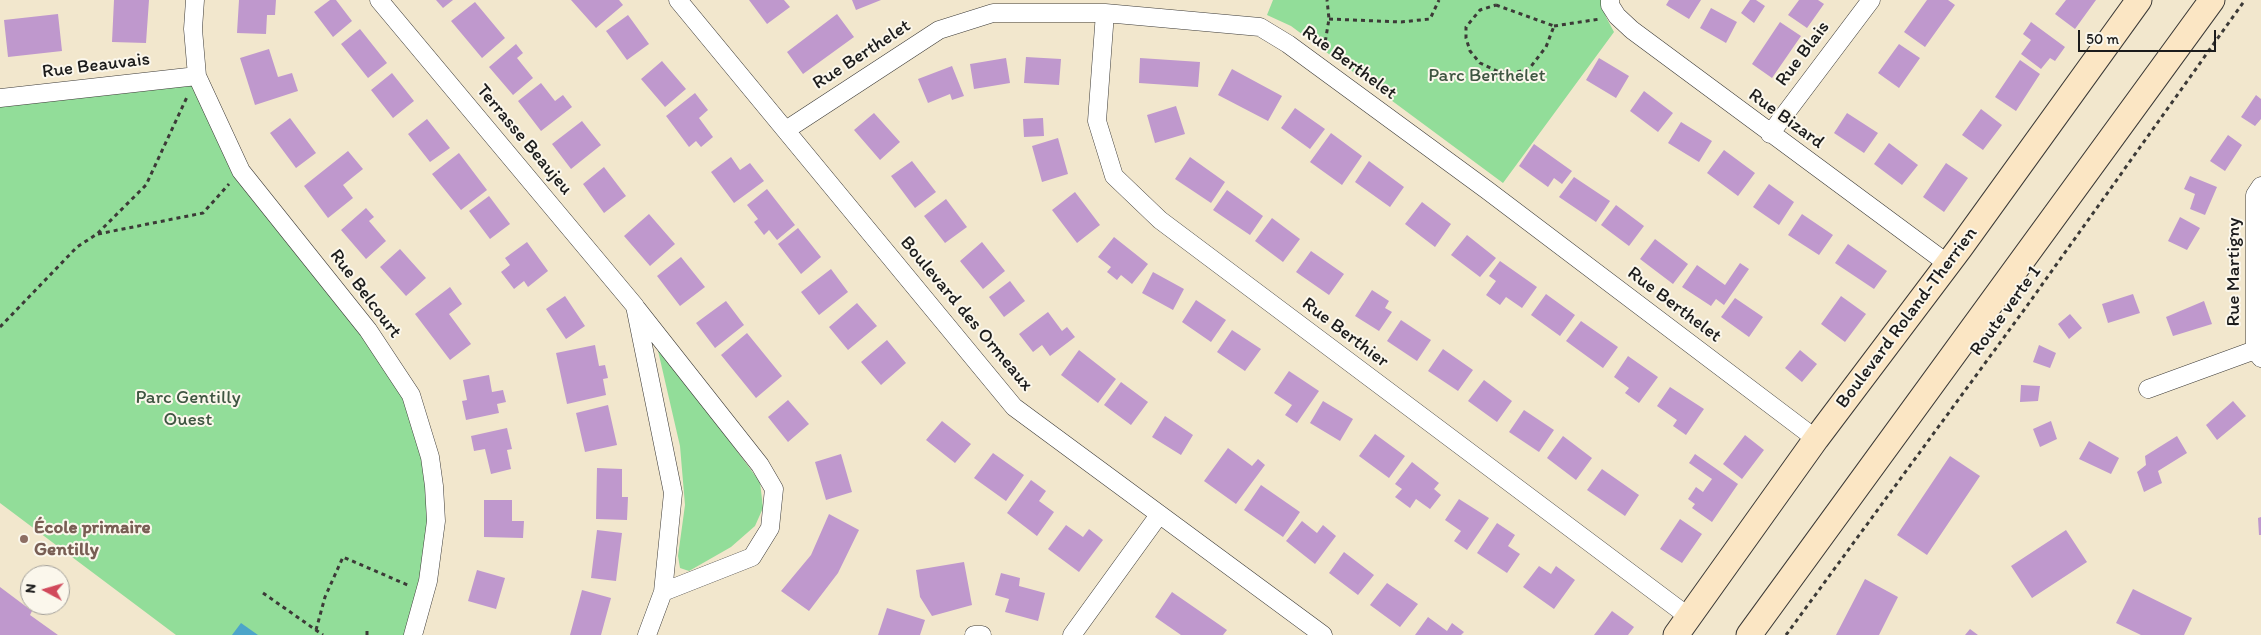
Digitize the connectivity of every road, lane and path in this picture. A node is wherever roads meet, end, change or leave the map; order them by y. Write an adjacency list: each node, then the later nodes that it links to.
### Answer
1 (195, 0): 16 (street, Rue Belcourt)
2 (380, 0): 24 (street, Terrasse Beaujeu)
3 (678, 0): 18 (street, Boulevard des Ormeaux)
4 (1327, 0): 13 (path)
5 (1439, 0): 13 (path)
6 (1610, 0): 12 (street, Rue Bizard)
7 (1871, 0): 19 (street, Rue Blais)
8 (2139, 0): 23 (main road, Boulevard Roland-Therrien)
9 (2212, 0): 44 (main road)
10 (2245, 0): 45 (path, Route verte 1)
11 (1105, 12): 15 (street, Rue Berthelet); 18 (street, Rue Berthelet); 33 (street, Rue Berthier)
12 (1617, 16): 14 (path); 19 (street, Rue Bizard)
13 (1329, 18): 15 (path)
14 (1554, 26): 14 (path)
15 (1317, 65): 28 (street, Rue Berthelet)
16 (197, 76): 17 (street, Rue Beauvais); 20 (street, Rue Belcourt); 22 (path)
17 (0, 98)
18 (786, 130): 29 (street, Boulevard des Ormeaux)
19 (1770, 134): 23 (street, Rue Bizard)
20 (241, 171): 22 (path); 38 (street, Rue Belcourt)
21 (2261, 186): 26 (street, Rue Martigny)
22 (98, 234): 25 (path)
23 (1948, 264): 28 (main road, Boulevard Roland-Therrien)
24 (635, 306): 31 (street, Terrasse Beaujeu); 31 (street, Terrasse Beaujeu)
25 (0, 327)
26 (2258, 354): 27 (street)
27 (2148, 389)
28 (1816, 439): 33 (main road, Boulevard Roland-Therrien)
29 (1159, 515): 42 (street); 43 (street, Boulevard des Ormeaux)
30 (396, 580): 35 (path)
31 (663, 592): 39 (street, Terrasse Beaujeu)
32 (263, 593): 35 (path)
33 (1682, 626)
34 (367, 628): 37 (path)
35 (316, 630): 36 (path)
36 (323, 635)
37 (367, 635)
38 (413, 635)
39 (647, 635)
40 (974, 635): 41 (street)
41 (982, 635)
42 (1072, 635)
43 (1323, 635)
44 (1749, 635)
45 (1786, 635)

